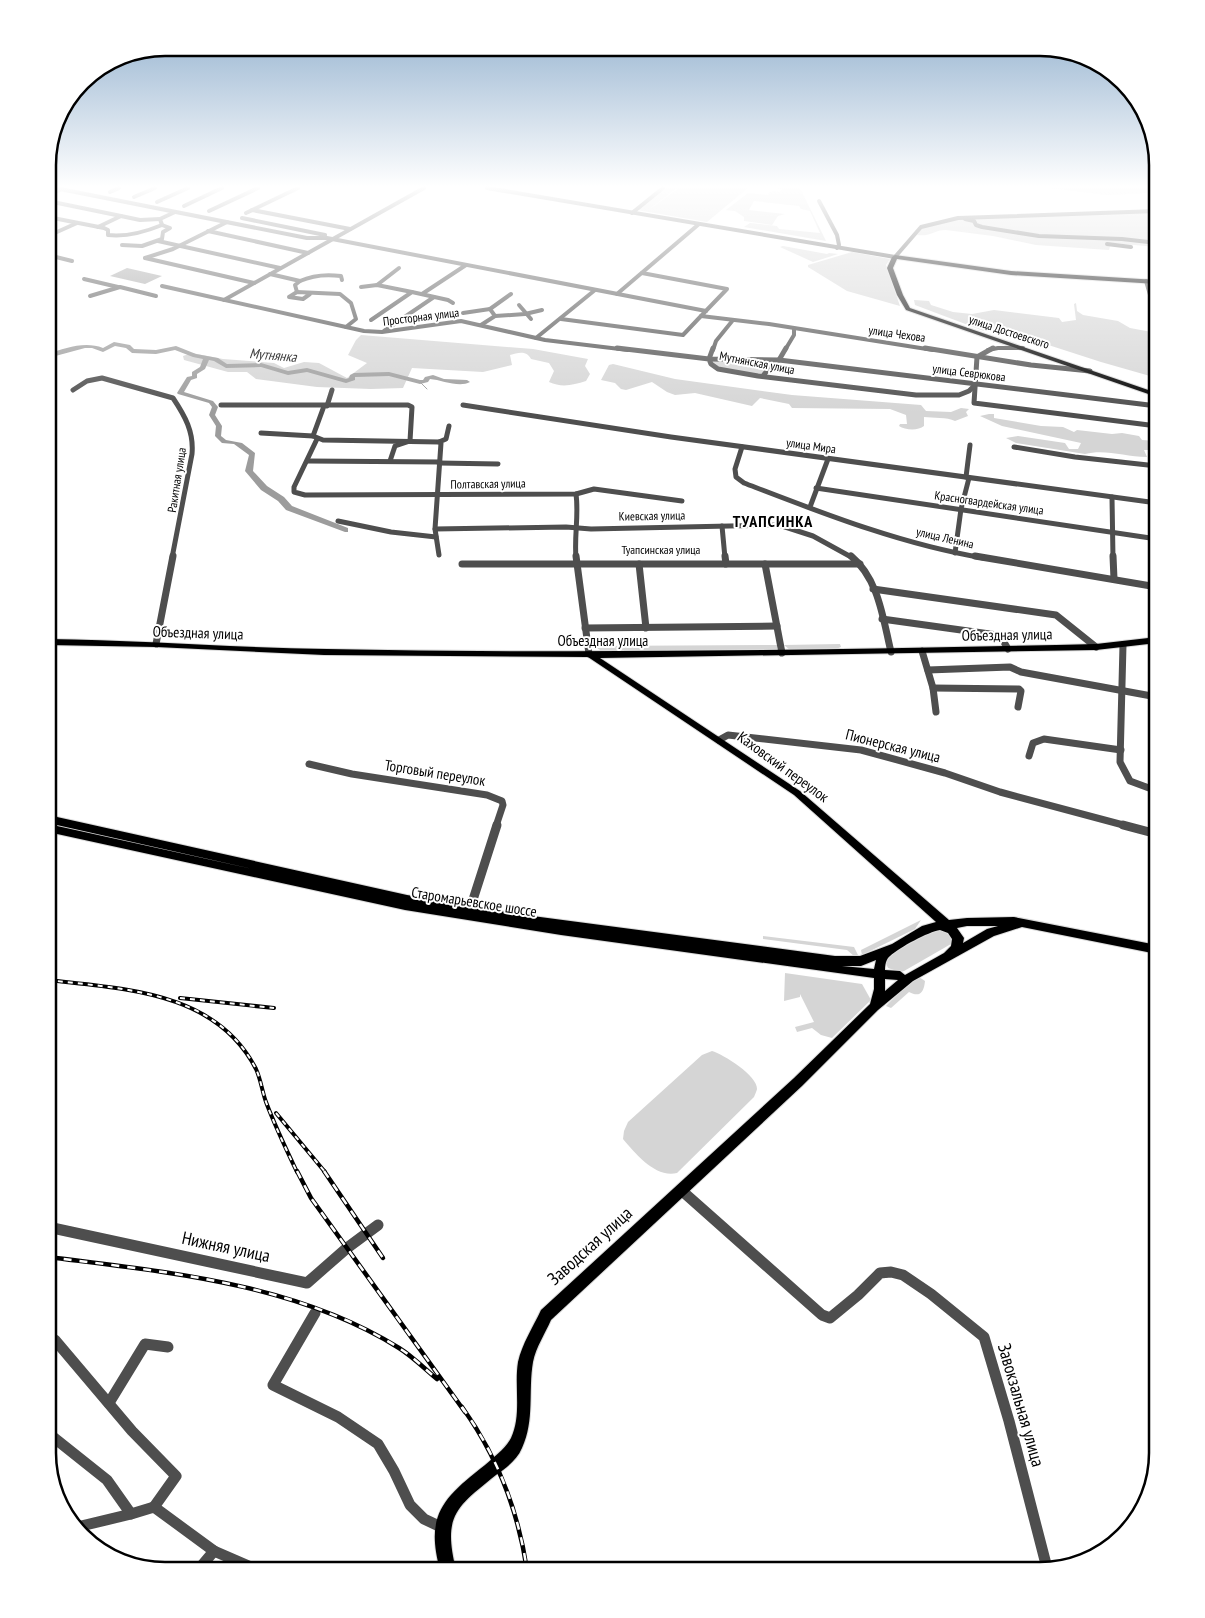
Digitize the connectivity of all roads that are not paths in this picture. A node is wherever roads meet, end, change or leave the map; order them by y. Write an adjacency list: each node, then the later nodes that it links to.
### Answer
1 (169, 264): 18 (street)
2 (259, 264): 9 (street)
3 (288, 264): 9 (street)
4 (459, 264): 8 (street)
5 (653, 264): 11 (street)
6 (891, 264): 53 (main road, улица Достоевского)
7 (942, 264): 16 (main road)
8 (466, 265): 23 (street); 28 (street)
9 (280, 268): 12 (street)
10 (399, 268): 19 (street)
11 (642, 273): 30 (street); 39 (street)
12 (270, 274): 14 (street); 18 (street)
13 (84, 279): 21 (street)
14 (300, 280): 15 (street); 25 (street)
15 (342, 280)
16 (1146, 281): 17 (main road); 24 (street)
17 (1149, 281)
18 (254, 283): 34 (street)
19 (377, 285): 22 (street); 26 (street)
20 (162, 286): 34 (street, Просторная улица)
21 (120, 287): 31 (street); 32 (street)
22 (361, 287)
23 (595, 290): 30 (street); 45 (street)
24 (1149, 290)
25 (297, 292): 27 (street); 27 (street)
26 (412, 292): 28 (street); 50 (street)
27 (310, 294): 48 (street)
28 (422, 294): 33 (street)
29 (511, 294): 37 (street)
30 (617, 294): 39 (street)
31 (90, 296)
32 (156, 296)
33 (434, 297): 35 (street); 51 (street)
34 (224, 300): 48 (street, Просторная улица)
35 (453, 303)
36 (519, 305): 41 (street)
37 (490, 309): 40 (street); 42 (street)
38 (542, 310): 41 (street)
39 (706, 311): 43 (street)
40 (463, 313)
41 (527, 313): 42 (street); 44 (street)
42 (494, 316): 47 (street)
43 (702, 316): 45 (street); 46 (street, улица Чехова)
44 (531, 318)
45 (561, 319): 52 (street)
46 (733, 320): 49 (street, улица Чехова); 55 (street)
47 (481, 325): 51 (street, Просторная улица); 52 (street, Просторная улица)
48 (346, 327): 50 (street, Просторная улица)
49 (794, 329): 54 (street, улица Чехова); 56 (street)
50 (359, 330): 51 (street, Просторная улица)
51 (382, 332)
52 (536, 338): 55 (street, Мутнянская улица)
53 (1023, 348): 54 (street); 57 (main road, улица Достоевского)
54 (977, 357): 57 (street, улица Чехова); 59 (street)
55 (708, 359): 56 (street, улица Севрюкова); 58 (street, Мутнянская улица)
56 (776, 360): 58 (street); 59 (street, улица Севрюкова)
57 (1090, 371): 62 (main road, улица Достоевского)
58 (763, 376): 59 (street, Мутнянская улица)
59 (975, 385): 65 (street, улица Севрюкова); 67 (street)
60 (73, 390): 116 (street, Ракитная улица)
61 (332, 390): 66 (street)
62 (1149, 392)
63 (221, 405): 66 (street)
64 (462, 405): 75 (street, улица Мира)
65 (1149, 405)
66 (326, 406): 70 (street); 71 (street)
67 (1149, 425)
68 (449, 426): 72 (street)
69 (261, 434): 70 (street)
70 (315, 438): 73 (street); 78 (street)
71 (410, 441): 72 (street); 73 (street)
72 (439, 442): 80 (street)
73 (396, 443): 79 (street)
74 (970, 445): 83 (street)
75 (742, 447): 77 (street, улица Мира); 90 (street, улица Ленина)
76 (1014, 447): 82 (street)
77 (828, 459): 83 (street, улица Мира); 84 (street)
78 (308, 461): 79 (street); 86 (street, Полтавская улица)
79 (390, 461): 80 (street)
80 (439, 463): 81 (street); 86 (street)
81 (498, 464)
82 (1149, 465)
83 (968, 478): 87 (street, улица Мира); 91 (street)
84 (816, 488): 90 (street); 91 (street, Красногвардейская улица)
85 (576, 494): 86 (street, Полтавская улица); 88 (street, Полтавская улица); 94 (street)
86 (438, 495): 95 (street)
87 (1112, 497): 89 (street, улица Мира); 96 (street)
88 (682, 501)
89 (1149, 502)
90 (810, 507): 99 (street, улица Ленина)
91 (961, 509): 96 (street, Красногвардейская улица); 99 (street)
92 (338, 521): 97 (street)
93 (722, 526): 94 (street, Киевская улица); 103 (street); 105 (street, Киевская улица)
94 (578, 528): 95 (street, Киевская улица); 106 (street)
95 (435, 529): 97 (street)
96 (1112, 532): 98 (street, Красногвардейская улица); 107 (street)
97 (436, 537): 100 (street)
98 (1149, 538)
99 (955, 552): 107 (street, улица Ленина)
100 (439, 555)
101 (462, 564): 106 (street, Туапсинская улица)
102 (639, 564): 103 (street, Туапсинская улица); 106 (street, Туапсинская улица); 113 (street)
103 (726, 564): 104 (street, Туапсинская улица)
104 (765, 564): 105 (street, Туапсинская улица); 111 (street)
105 (860, 564): 109 (street)
106 (577, 565): 112 (street)
107 (1114, 579): 108 (street, улица Ленина)
108 (1149, 585)
109 (873, 589): 110 (street); 118 (street)
110 (882, 619): 119 (street); 121 (street)
111 (777, 626): 113 (street); 122 (street)
112 (585, 628): 113 (street); 123 (street)
113 (646, 628)
114 (1149, 641): 117 (main road, Объездная улица)
115 (56, 642): 116 (main road, Объездная улица)
116 (156, 644): 123 (main road, Объездная улица)
117 (1123, 645): 118 (main road, Объездная улица); 128 (street)
118 (1096, 647): 119 (main road, Объездная улица)
119 (1008, 650): 120 (main road, Объездная улица)
120 (922, 651): 121 (main road, Объездная улица); 125 (street)
121 (891, 652): 122 (main road, Объездная улица)
122 (782, 653): 124 (main road, Объездная улица)
123 (589, 654): 124 (main road, Объездная улица); 126 (main road, Каховский переулок)
124 (621, 655): 126 (main road)
125 (928, 670): 127 (street); 128 (street)
126 (616, 672): 132 (main road, Каховский переулок)
127 (933, 688): 130 (street); 131 (street)
128 (1122, 690): 129 (street); 133 (street)
129 (1149, 695)
130 (1018, 707)
131 (936, 712)
132 (718, 740): 139 (street, Пионерская улица); 140 (main road, Каховский переулок)
133 (1122, 750): 134 (street); 136 (street)
134 (1029, 756)
135 (309, 764): 141 (street, Торговый переулок)
136 (1149, 788)
137 (56, 821): 141 (main road, Старомарьевское шоссе)
138 (56, 830): 152 (main road, Старомарьевское шоссе)
139 (1149, 832)
140 (921, 901): 142 (main road); 146 (main road)
141 (470, 910): 147 (main road, Старомарьевское шоссе)
142 (933, 912): 143 (main road); 145 (main road)
143 (967, 922): 144 (main road); 145 (main road)
144 (1030, 925): 148 (main road); 149 (main road)
145 (943, 926): 146 (main road); 149 (main road)
146 (920, 933): 147 (main road)
147 (892, 948): 150 (main road)
148 (1149, 948)
149 (948, 956): 151 (main road)
150 (883, 957): 153 (main road); 154 (main road)
151 (922, 971): 154 (main road, Старомарьевское шоссе); 156 (main road, Заводская улица)
152 (863, 973): 153 (main road, Старомарьевское шоссе); 155 (main road)
153 (878, 975): 154 (main road, Старомарьевское шоссе); 155 (main road)
154 (900, 976)
155 (880, 989): 156 (main road)
156 (874, 1006): 157 (main road, Заводская улица)
157 (681, 1190): 168 (main road, Заводская улица); 173 (street, Завокзальная улица)
158 (378, 1225): 159 (street, Нижняя улица)
159 (56, 1228)
160 (315, 1313): 168 (street)
161 (56, 1341): 163 (street)
162 (168, 1346): 163 (street)
163 (109, 1403): 165 (street)
164 (56, 1439): 166 (street)
165 (154, 1507): 166 (street); 169 (street)
166 (131, 1514): 167 (street)
167 (83, 1525)
168 (441, 1527): 172 (main road, Заводская улица)
169 (214, 1551): 170 (street); 171 (street)
170 (205, 1562)
171 (239, 1562)
172 (445, 1562)
173 (1045, 1562)

